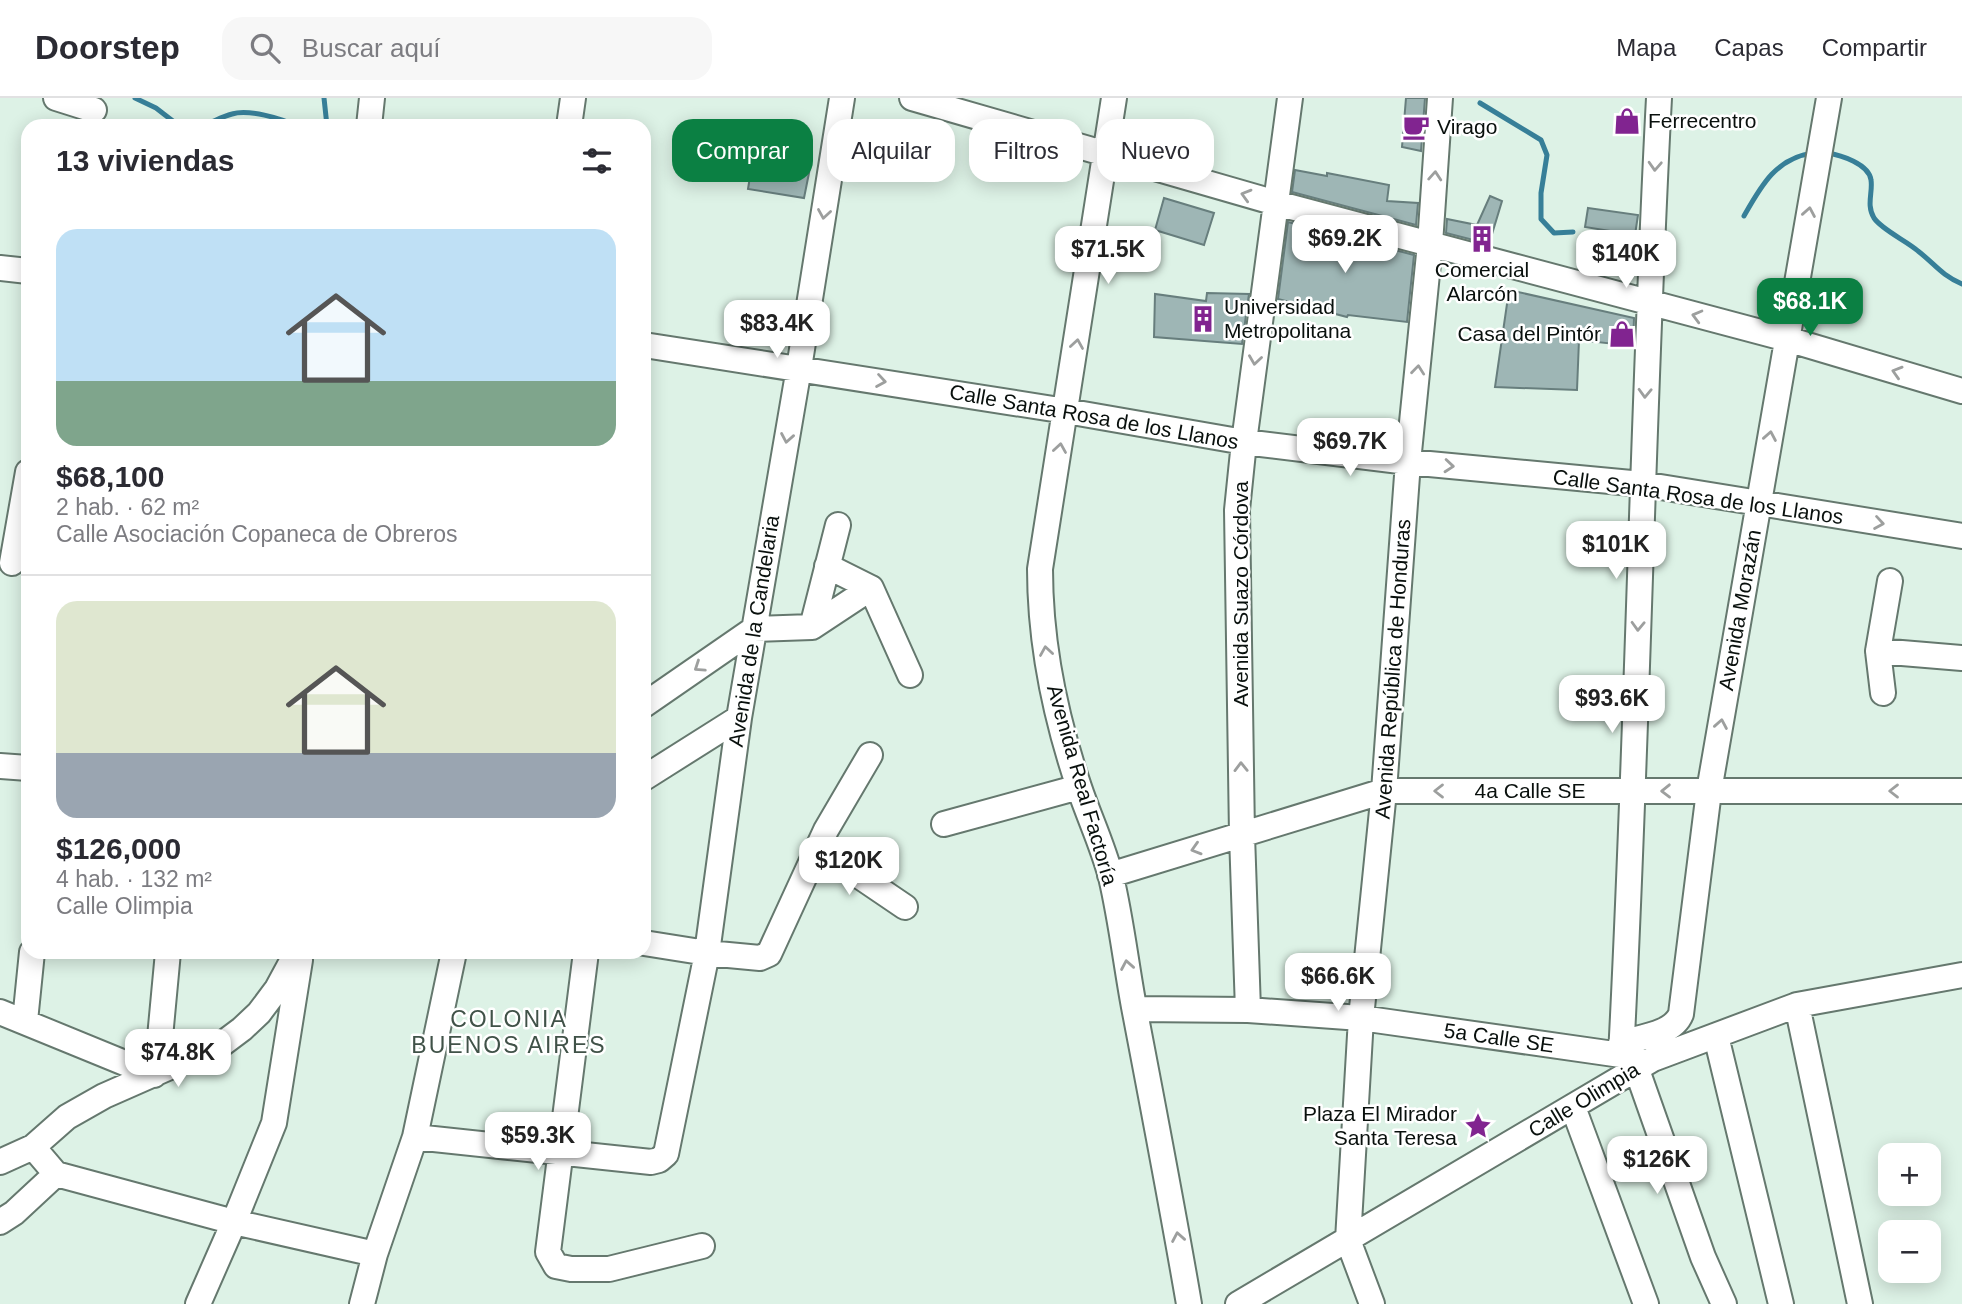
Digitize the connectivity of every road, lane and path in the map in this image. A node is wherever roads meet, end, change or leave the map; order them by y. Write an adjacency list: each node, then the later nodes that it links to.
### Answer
1 (56, 98): 11 (street)
2 (372, 98): 12 (street)
3 (573, 98): 13 (street)
4 (842, 98): 25 (street, Avenida de la Candelaria, one-way to 25)
5 (912, 98): 15 (street)
6 (1114, 98): 14 (street, Avenida Real Factoría)
7 (1290, 98): 18 (street, Avenida Suazo Córdova)
8 (1440, 98): 19 (street, Avenida República de Honduras, one-way to 8)
9 (1658, 98): 22 (street, one-way to 22)
10 (1829, 98): 23 (street, Avenida Morazán, one-way to 10)
11 (94, 111)
12 (370, 119)
13 (570, 119)
14 (1111, 119)
15 (1097, 154)
16 (1098, 182): 27 (street, Avenida Real Factoría, one-way to 16)
17 (1201, 182): 18 (street, one-way to 17)
18 (1276, 203): 19 (street); 28 (street, Avenida Suazo Córdova, one-way to 28)
19 (1430, 244): 22 (street); 29 (street, Avenida República de Honduras, one-way to 19)
20 (0, 268): 21 (street)
21 (21, 270)
22 (1648, 303): 23 (street, one-way to 22); 30 (street, one-way to 30)
23 (1787, 340): 26 (street, one-way to 23); 31 (street, Avenida Morazán, one-way to 23)
24 (651, 346): 25 (street, Calle Santa Rosa de los Llanos)
25 (799, 368): 27 (street, Calle Santa Rosa de los Llanos, one-way to 27); 40 (street, Avenida de la Candelaria, one-way to 40)
26 (1962, 391)
27 (1066, 411): 28 (street, Calle Santa Rosa de los Llanos); 51 (street, Avenida Real Factoría, one-way to 27)
28 (1244, 442): 29 (street, Calle Santa Rosa de los Llanos); 57 (street, Avenida Suazo Córdova, one-way to 28)
29 (1408, 462): 30 (street, Calle Santa Rosa de los Llanos, one-way to 30); 52 (street, Avenida República de Honduras)
30 (1642, 484): 31 (street, Calle Santa Rosa de los Llanos); 55 (street, one-way to 55)
31 (1758, 503): 34 (street, Calle Santa Rosa de los Llanos, one-way to 34); 53 (street, Avenida Morazán, one-way to 31)
32 (21, 514): 35 (street)
33 (838, 525): 36 (street)
34 (1962, 536)
35 (13, 563)
36 (827, 566): 38 (street); 39 (street)
37 (1890, 581): 41 (street)
38 (871, 588): 39 (street); 43 (street)
39 (812, 627): 40 (street)
40 (754, 629): 45 (street, one-way to 45); 46 (street, Avenida de la Candelaria)
41 (1878, 651): 42 (street); 44 (street)
42 (1962, 657)
43 (909, 675)
44 (1882, 693)
45 (651, 700)
46 (738, 718): 50 (street); 62 (street, Avenida de la Candelaria)
47 (870, 755): 58 (street)
48 (0, 766): 49 (street)
49 (21, 768)
50 (651, 774)
51 (1079, 787): 56 (street); 59 (street, Avenida Real Factoría)
52 (1384, 790): 55 (street, 4a Calle SE, one-way to 52); 57 (street, 4a Calle SE); 74 (street, Avenida República de Honduras)
53 (1709, 791): 54 (street, 4a Calle SE, one-way to 53); 55 (street, 4a Calle SE, one-way to 55); 77 (street, Avenida Morazán)
54 (1962, 791)
55 (1633, 792): 77 (street)
56 (944, 824)
57 (1242, 835): 59 (street, 4a Calle SE, one-way to 59); 72 (street, Avenida Suazo Córdova)
58 (818, 848): 60 (street); 62 (street)
59 (1110, 875): 71 (street, Avenida Real Factoría, one-way to 59)
60 (905, 907)
61 (651, 944): 62 (street)
62 (707, 953): 82 (street, Avenida de la Candelaria)
63 (31, 959): 75 (street)
64 (167, 959): 78 (street)
65 (295, 959): 78 (street)
66 (298, 959): 86 (street)
67 (453, 959): 80 (street)
68 (585, 959): 82 (street)
69 (1962, 975): 70 (street, Calle Olimpia)
70 (1797, 1004): 76 (street, Calle Olimpia); 98 (street)
71 (1135, 1009): 72 (street, 5a Calle SE); 92 (street, Avenida Real Factoría, one-way to 71)
72 (1248, 1010): 74 (street, 5a Calle SE)
73 (0, 1012): 75 (street)
74 (1361, 1017): 77 (street, 5a Calle SE); 87 (street, Avenida República de Honduras)
75 (25, 1021): 78 (street)
76 (1716, 1037): 77 (street, Calle Olimpia); 97 (street)
77 (1633, 1057): 79 (street, Calle Olimpia); 96 (street)
78 (162, 1071): 81 (street)
79 (1573, 1107): 87 (street, Calle Olimpia); 95 (street)
80 (415, 1137): 82 (street); 89 (street)
81 (33, 1147): 83 (street); 84 (street)
82 (562, 1151): 88 (street)
83 (0, 1162)
84 (56, 1174): 85 (street); 86 (street)
85 (0, 1222)
86 (234, 1222): 89 (street); 90 (street)
87 (1348, 1240): 93 (street, Calle Olimpia); 94 (street)
88 (702, 1246)
89 (375, 1254): 91 (street)
90 (198, 1304)
91 (362, 1304)
92 (1189, 1304)
93 (1238, 1304)
94 (1372, 1304)
95 (1646, 1304)
96 (1724, 1304)
97 (1781, 1304)
98 (1860, 1304)

